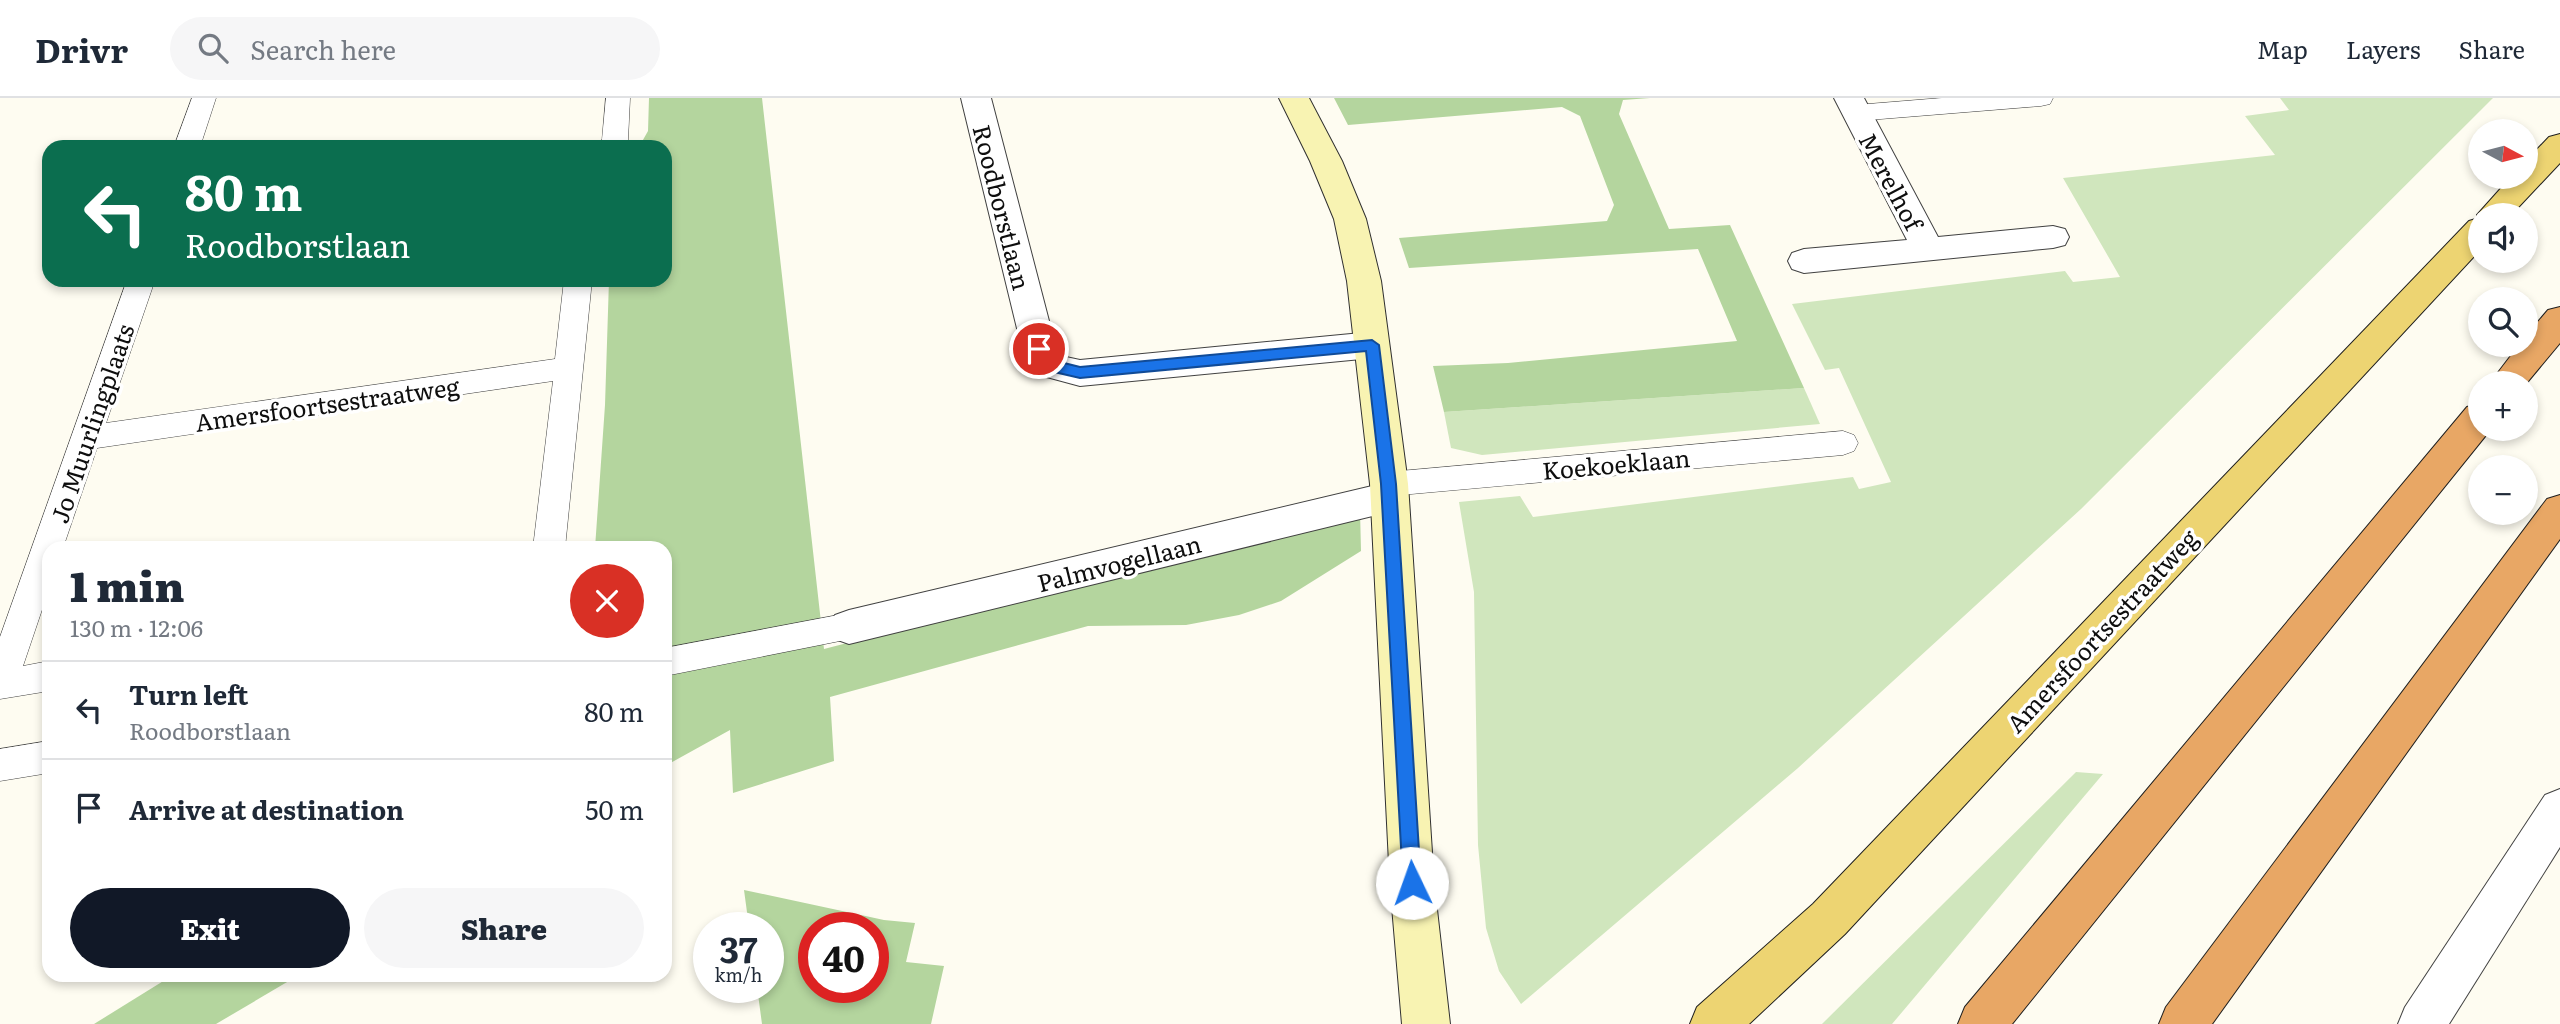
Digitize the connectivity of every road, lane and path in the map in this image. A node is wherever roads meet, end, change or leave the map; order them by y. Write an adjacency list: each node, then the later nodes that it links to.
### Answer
1 (204, 98): 7 (lane)
2 (618, 98): 8 (lane)
3 (976, 98): 18 (street, Roodborstlaan)
4 (1294, 98): 18 (street)
5 (2041, 98): 6 (lane, Merelhof)
6 (1852, 105): 13 (street, Merelhof)
7 (189, 140)
8 (615, 140)
9 (2560, 144): 10 (main road)
10 (2504, 203)
11 (2053, 237): 13 (street, Merelhof)
12 (2468, 242): 37 (main road, Amersfoortsestraatweg)
13 (1928, 249): 14 (street, Merelhof)
14 (1804, 261)
15 (139, 287): 22 (lane, Jo Muurlingplaats)
16 (577, 287): 19 (lane)
17 (2560, 320): 20 (highway)
18 (1372, 345): 24 (street)
19 (568, 368): 22 (lane, Amersfoortsestraatweg); 27 (lane)
20 (2517, 371)
21 (2468, 432): 38 (highway)
22 (85, 438): 26 (lane, Jo Muurlingplaats)
23 (1843, 443): 24 (lane, Koekoeklaan)
24 (1389, 490): 29 (street, Palmvogellaan); 36 (street)
25 (2560, 510): 39 (highway)
26 (49, 541)
27 (550, 541)
28 (42, 562): 32 (lane, Jo Muurlingplaats)
29 (849, 627): 30 (lane)
30 (672, 662)
31 (42, 677): 32 (lane)
32 (0, 684)
33 (42, 758): 34 (lane)
34 (0, 765)
35 (2560, 809): 40 (street)
36 (1426, 1024)
37 (1714, 1024)
38 (1982, 1024)
39 (2183, 1024)
40 (2422, 1024)

